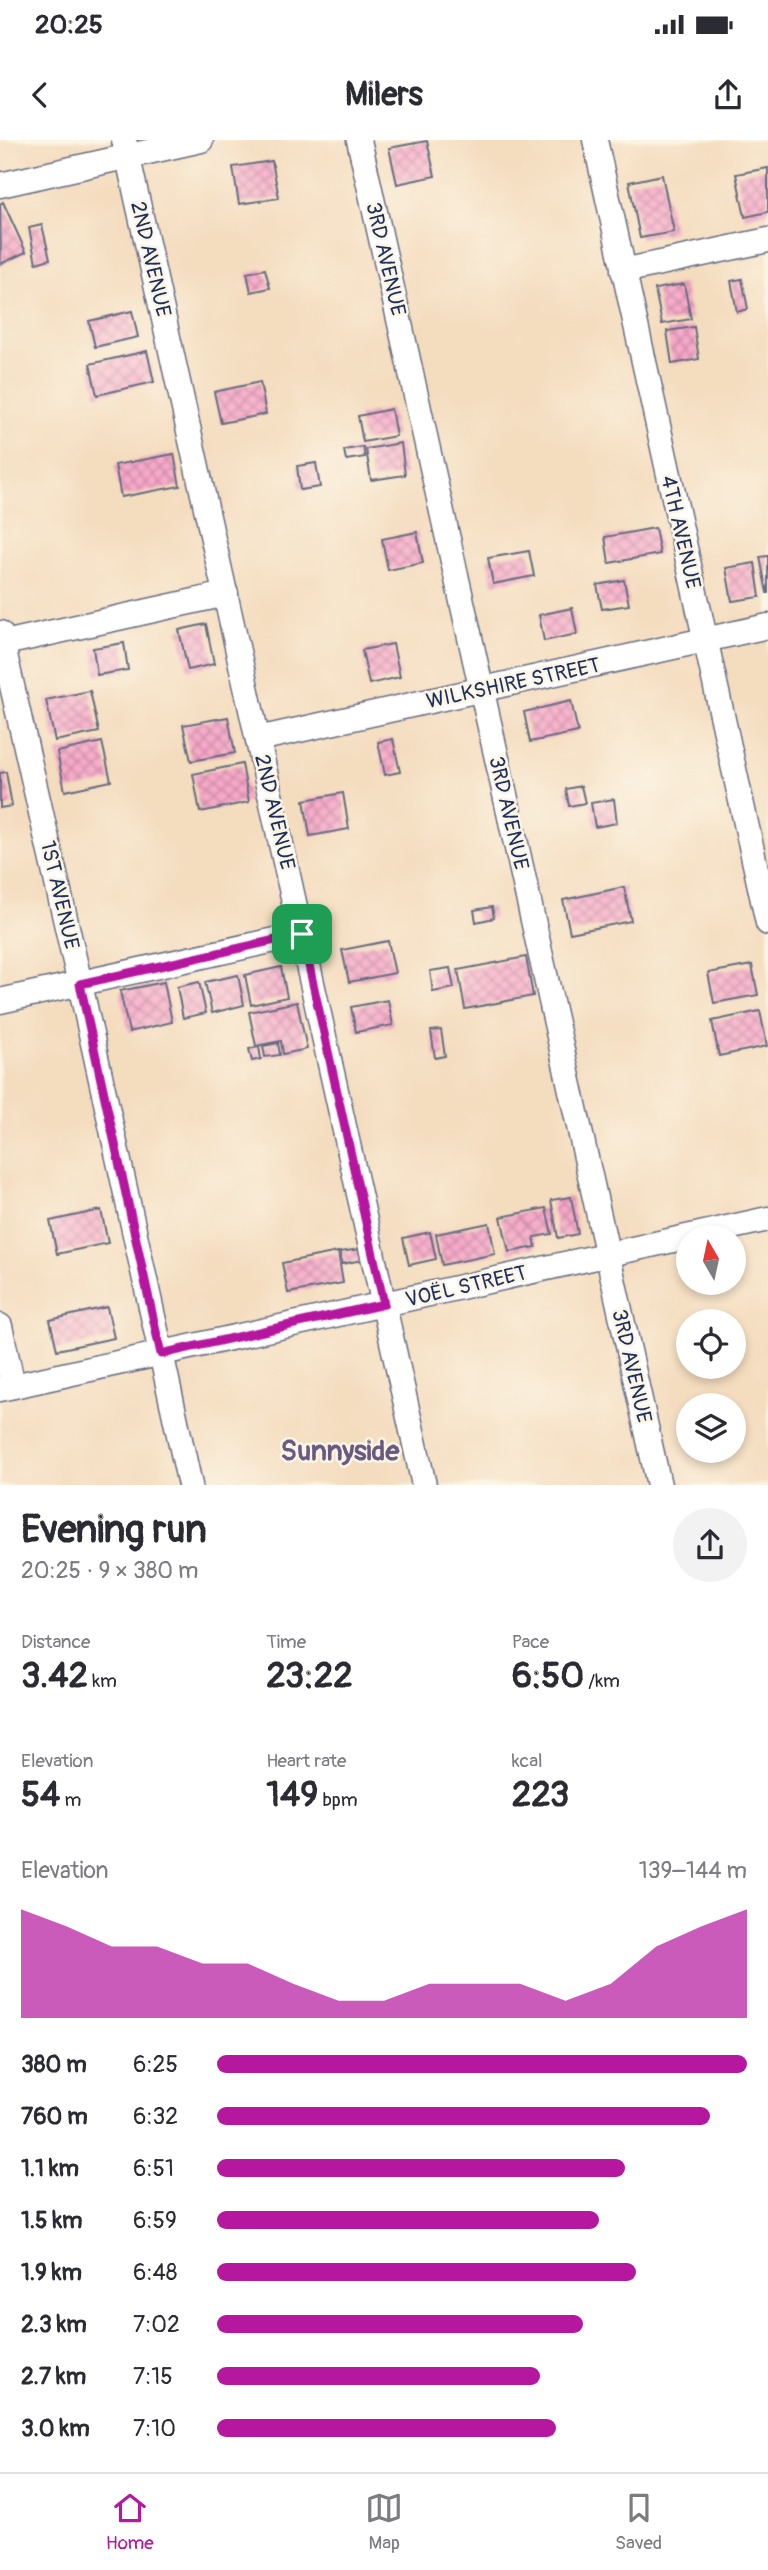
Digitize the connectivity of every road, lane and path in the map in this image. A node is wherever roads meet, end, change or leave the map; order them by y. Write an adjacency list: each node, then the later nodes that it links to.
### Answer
1 (201, 140): 4 (street)
2 (359, 140): 12 (street, 3RD AVENUE)
3 (594, 140): 7 (street, 4TH AVENUE)
4 (126, 148): 5 (street); 8 (street, 2ND AVENUE)
5 (0, 185)
6 (768, 240): 7 (street)
7 (624, 271): 11 (street, 4TH AVENUE)
8 (226, 594): 10 (street); 13 (street, 2ND AVENUE)
9 (768, 626): 11 (street, WILKSHIRE STREET)
10 (1, 640): 16 (street, 1ST AVENUE)
11 (705, 640): 12 (street, WILKSHIRE STREET); 14 (street, 4TH AVENUE)
12 (482, 690): 13 (street, WILKSHIRE STREET); 19 (street, 3RD AVENUE)
13 (258, 739): 15 (street, 2ND AVENUE)
14 (768, 923)
15 (302, 934): 16 (street); 20 (street, 2ND AVENUE)
16 (80, 984): 17 (street); 22 (street, 1ST AVENUE)
17 (0, 1001)
18 (768, 1219): 19 (street, VOËL STREET)
19 (607, 1254): 20 (street, VOËL STREET); 26 (street, 3RD AVENUE)
20 (384, 1304): 22 (street, VOËL STREET); 25 (street, 2ND AVENUE)
21 (0, 1326): 23 (street)
22 (161, 1354): 23 (street, VOËL STREET); 24 (street, 1ST AVENUE)
23 (7, 1388)
24 (190, 1485)
25 (424, 1485)
26 (659, 1485)

